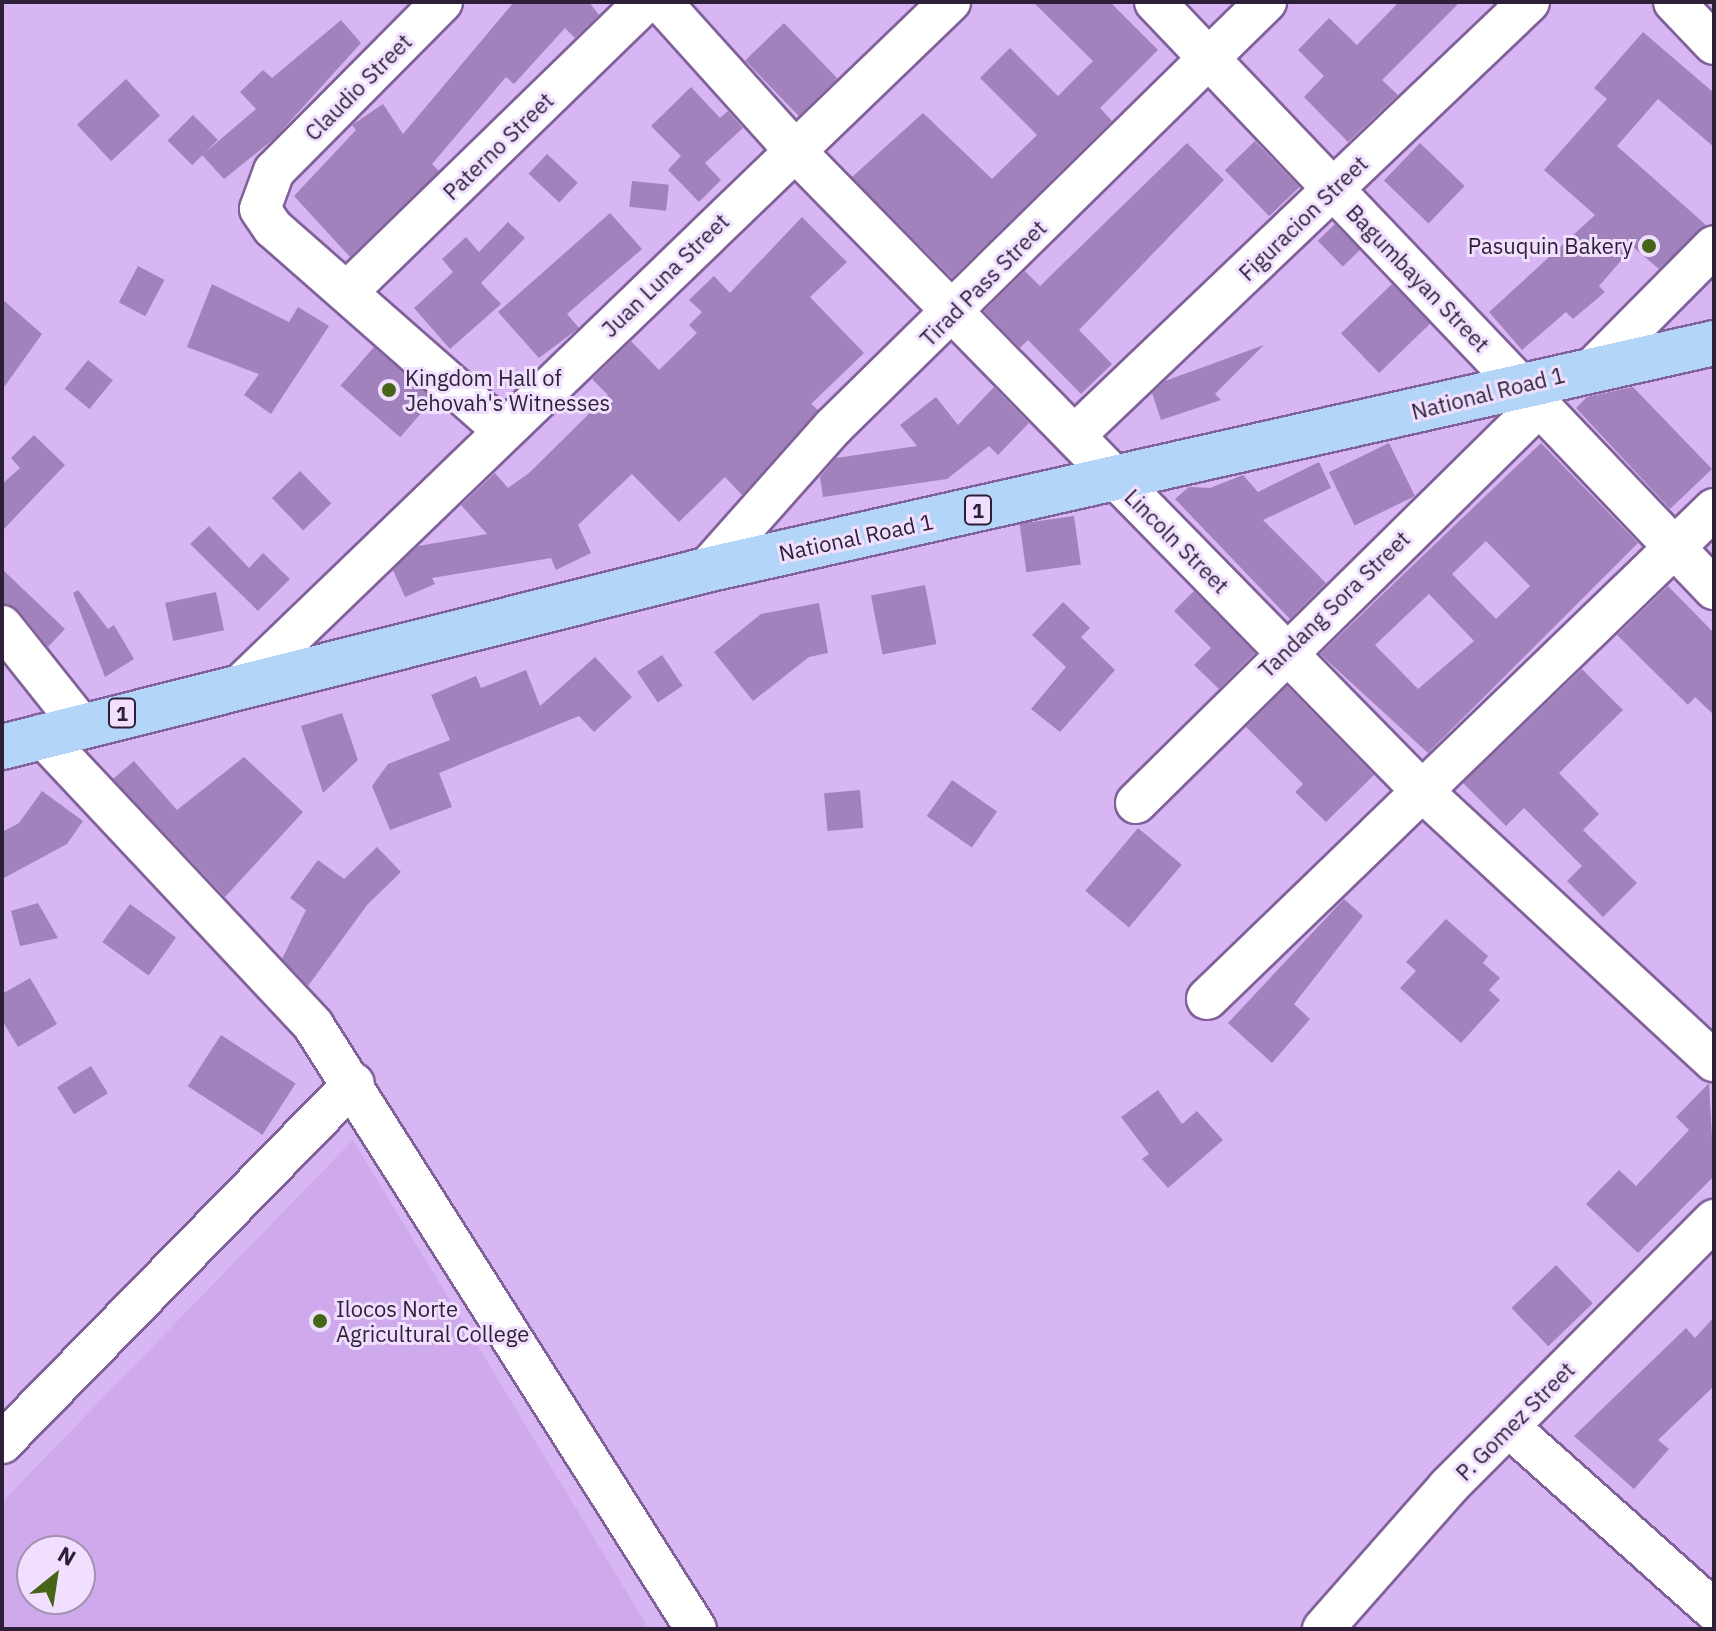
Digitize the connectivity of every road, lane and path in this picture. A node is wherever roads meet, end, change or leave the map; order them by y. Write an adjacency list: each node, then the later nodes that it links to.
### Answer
1 (442, 2): 14 (street, Claudio Street)
2 (645, 2): 14 (street, Paterno Street)
3 (661, 2): 11 (street, Lincoln Street)
4 (950, 2): 11 (street, Juan Luna Street)
5 (1155, 2): 10 (street, Bagumbayan Street)
6 (1266, 2): 10 (street, Tirad Pass Street)
7 (1529, 2): 12 (street, Figuracion Street)
8 (1674, 2): 9 (street)
9 (1714, 44)
10 (1209, 57): 12 (street, Bagumbayan Street); 15 (street, Tirad Pass Street)
11 (795, 151): 15 (street, Lincoln Street); 19 (street, Juan Luna Street)
12 (1334, 190): 18 (street, Bagumbayan Street); 20 (street, Figuracion Street)
13 (1714, 246): 17 (street)
14 (350, 289): 19 (street)
15 (956, 311): 20 (street, Lincoln Street); 24 (street, Tirad Pass Street)
16 (1714, 343): 17 (main road, National Road 1 / 1)
17 (1594, 367): 18 (main road, National Road 1 / 1)
18 (1529, 398): 21 (main road, National Road 1 / 1); 23 (street, Bagumbayan Street); 27 (street, Tandang Sora Street)
19 (503, 430): 28 (street, Juan Luna Street)
20 (1076, 434): 21 (street, Lincoln Street)
21 (1115, 479): 24 (main road, National Road 1 / 1); 27 (street, Lincoln Street)
22 (1714, 509): 23 (street)
23 (1675, 550): 25 (street, Bagumbayan Street); 30 (street)
24 (706, 570): 28 (main road, National Road 1 / 1)
25 (1714, 589)
26 (2, 626): 29 (street)
27 (1287, 649): 30 (street, Lincoln Street); 31 (street, Tandang Sora Street)
28 (243, 683): 29 (main road, National Road 1 / 1)
29 (41, 735): 34 (street)
30 (1421, 790): 32 (street); 33 (street, Lincoln Street)
31 (1136, 803)
32 (1207, 999)
33 (1714, 1061)
34 (354, 1083): 37 (street); 39 (street)
35 (1714, 1220): 36 (street, P. Gomez Street)
36 (1509, 1427): 38 (street); 40 (street, P. Gomez Street)
37 (2, 1443)
38 (1714, 1610)
39 (696, 1629)
40 (1323, 1629)

